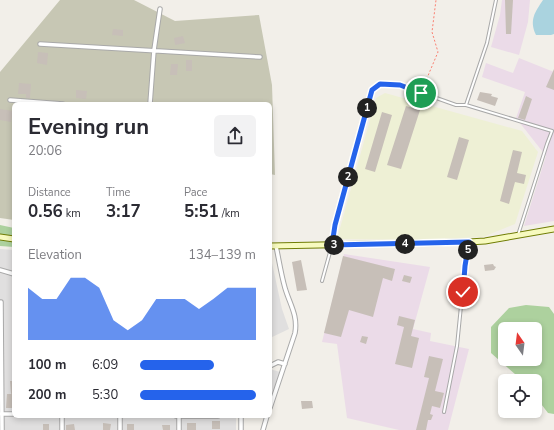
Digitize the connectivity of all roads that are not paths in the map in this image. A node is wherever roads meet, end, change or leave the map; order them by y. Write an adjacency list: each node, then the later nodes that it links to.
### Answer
1 (496, 0): 9 (lane)
2 (160, 9): 4 (street)
3 (40, 44): 4 (street)
4 (154, 50): 5 (street); 8 (street)
5 (260, 57)
6 (10, 100): 7 (street)
7 (36, 102)
8 (150, 102)
9 (466, 105): 10 (lane); 16 (lane)
10 (553, 132): 12 (lane)
11 (554, 229): 12 (street)
12 (518, 235): 15 (street)
13 (0, 237): 14 (street)
14 (12, 239)
15 (469, 242): 16 (street); 25 (lane)
16 (332, 245): 17 (street); 20 (lane)
17 (273, 246): 22 (street)
18 (0, 270): 19 (street)
19 (12, 273)
20 (322, 281)
21 (1, 302): 26 (street)
22 (285, 364): 23 (street); 24 (street)
23 (272, 365)
24 (272, 402)
25 (444, 412)
26 (1, 414): 27 (street); 33 (street)
27 (12, 414)
28 (62, 418): 34 (street)
29 (120, 418): 35 (street)
30 (178, 418): 36 (street)
31 (241, 418): 37 (street)
32 (266, 418): 38 (street)
33 (2, 430)
34 (62, 430)
35 (120, 430)
36 (179, 430)
37 (241, 430)
38 (263, 430)

